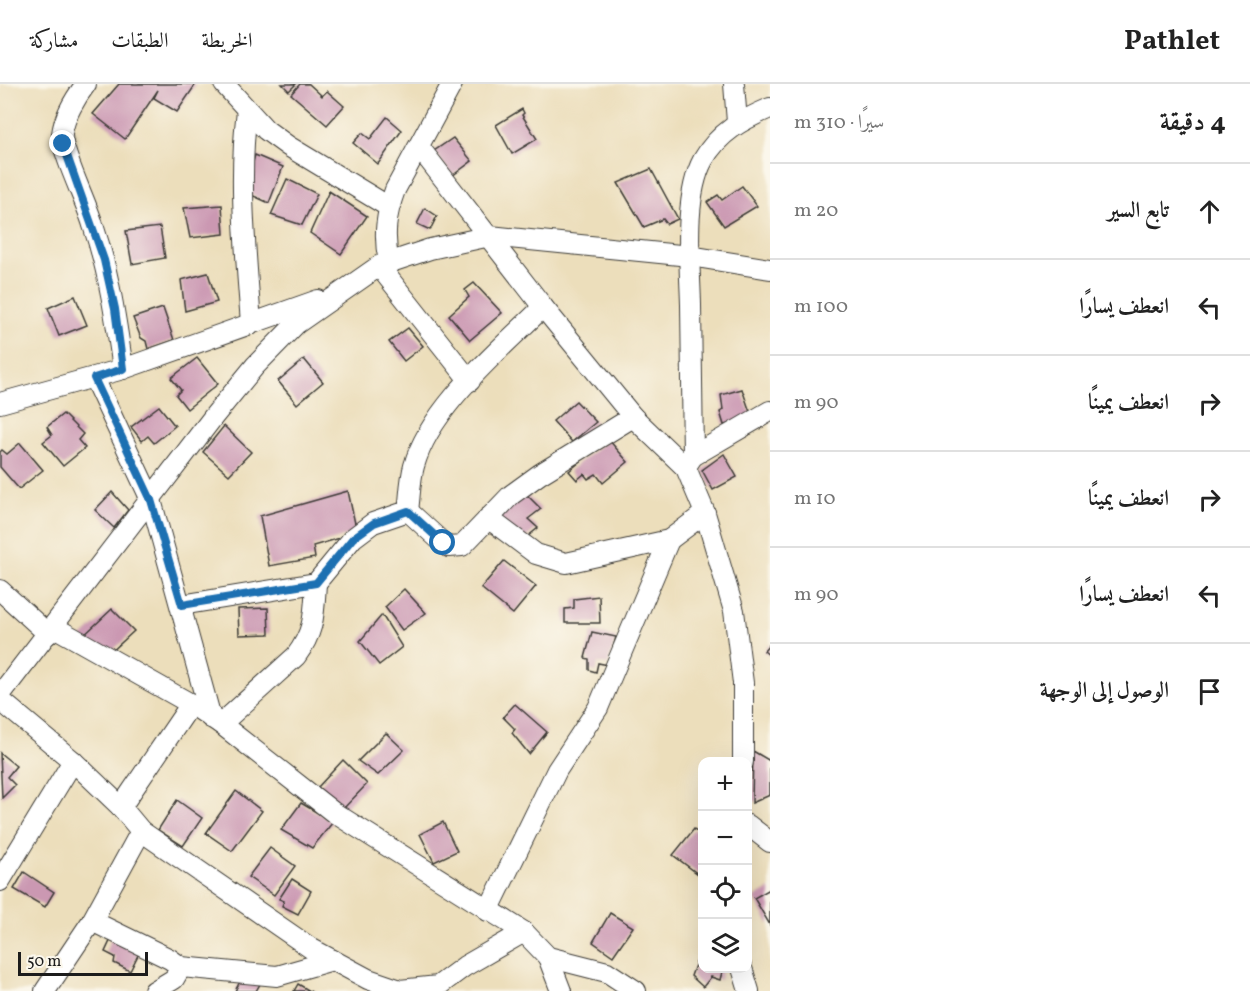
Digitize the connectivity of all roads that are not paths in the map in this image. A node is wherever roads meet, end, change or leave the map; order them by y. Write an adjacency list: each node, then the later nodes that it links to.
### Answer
1 (86, 84): 17 (street)
2 (224, 84): 6 (street)
3 (452, 84): 8 (street)
4 (735, 84): 7 (street)
5 (770, 108): 7 (street)
6 (247, 110): 9 (street); 16 (street)
7 (737, 122): 11 (street)
8 (419, 147): 9 (street); 10 (street)
9 (389, 207): 12 (street)
10 (490, 236): 11 (street); 12 (street); 15 (street)
11 (690, 256): 13 (street); 23 (street)
12 (384, 264): 14 (street); 19 (street)
13 (770, 269)
14 (340, 292): 16 (street); 24 (street)
15 (543, 307): 19 (street); 22 (street)
16 (251, 324): 17 (street)
17 (123, 369): 18 (street)
18 (94, 378): 20 (street); 24 (street)
19 (470, 381): 25 (street)
20 (0, 403)
21 (770, 411): 23 (street)
22 (633, 417): 23 (street); 27 (street)
23 (689, 462): 26 (street)
24 (151, 500): 31 (street); 32 (street)
25 (408, 511): 27 (street); 29 (street)
26 (705, 513): 28 (street); 37 (street)
27 (488, 518): 28 (street)
28 (669, 540): 44 (street)
29 (316, 583): 31 (street); 36 (street)
30 (0, 591): 32 (street)
31 (182, 605): 36 (street)
32 (51, 630): 33 (street); 35 (street)
33 (0, 695)
34 (0, 700): 38 (street)
35 (191, 704): 36 (street); 39 (street)
36 (216, 721): 44 (street)
37 (743, 757)
38 (73, 761): 39 (street); 43 (street)
39 (121, 807): 41 (street)
40 (752, 829): 42 (street)
41 (141, 831): 45 (street); 48 (street)
42 (770, 842)
43 (0, 881)
44 (488, 911): 46 (street)
45 (92, 921): 49 (street); 51 (street)
46 (524, 932): 47 (street); 48 (street)
47 (548, 957): 53 (street); 54 (street)
48 (333, 960): 49 (street)
49 (181, 966): 52 (street)
50 (743, 973): 55 (street)
51 (45, 991)
52 (154, 991)
53 (561, 991)
54 (636, 991)
55 (749, 991)

